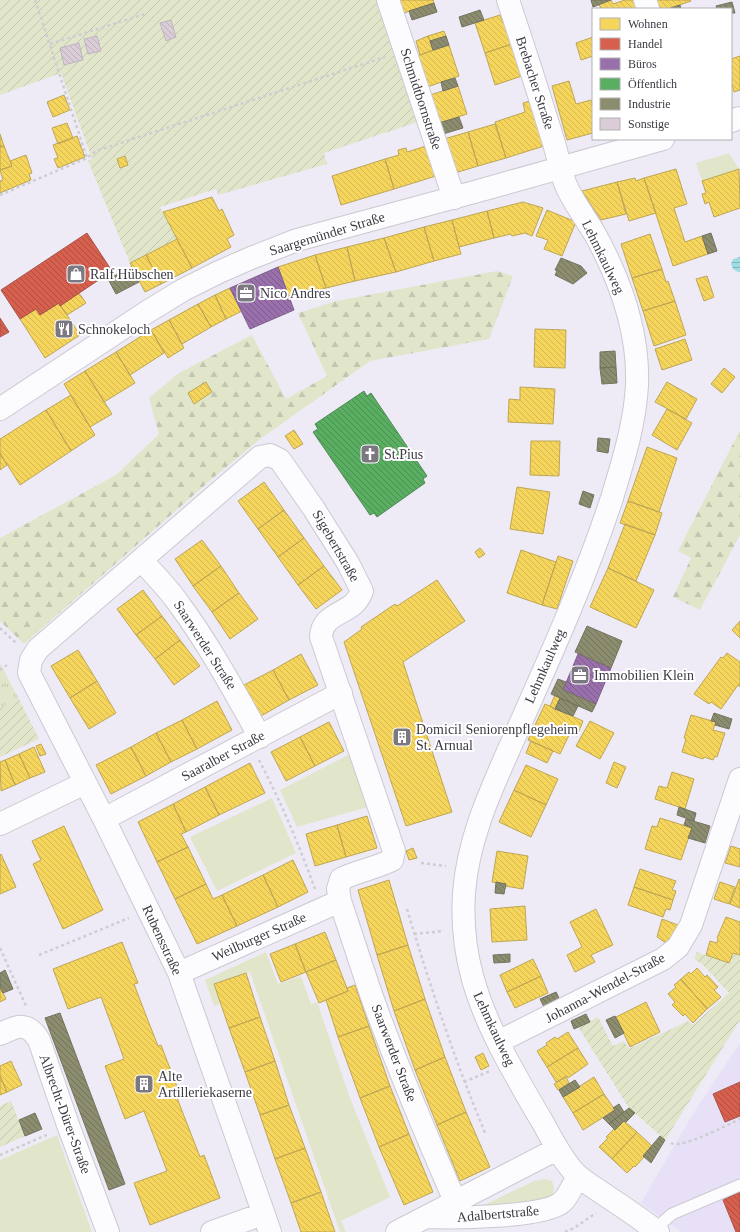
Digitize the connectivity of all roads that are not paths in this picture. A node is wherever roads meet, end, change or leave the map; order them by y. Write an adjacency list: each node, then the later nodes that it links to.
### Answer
1 (388, 0): 5 (street, Schmidtbornstraße)
2 (508, 0): 4 (street, Brebacher Straße)
3 (658, 140): 4 (street, Saargemünder Straße)
4 (561, 167): 5 (street, Saargemünder Straße); 18 (street, Lehmkaulweg)
5 (454, 198): 6 (street, Saargemünder Straße)
6 (0, 409)
7 (141, 560): 8 (street, Sigebertstraße); 9 (street, Sigebertstraße); 10 (street, Saarwerder Straße)
8 (31, 660): 12 (street, Rubensstraße)
9 (341, 693): 10 (street, Saaralber Straße); 15 (street, Sigebertstraße)
10 (254, 740): 13 (street, Saaralber Straße)
11 (740, 779): 18 (street, Johanna-Wendel-Straße)
12 (85, 783): 13 (street, Rubensstraße); 14 (street)
13 (104, 819): 16 (street, Rubensstraße)
14 (0, 824)
15 (340, 901): 16 (street, Weilburger Straße); 22 (street, Saarwerder Straße)
16 (179, 973): 24 (street, Rubensstraße)
17 (0, 1034): 26 (street, Albrecht-Dürer-Straße)
18 (498, 1042): 19 (street, Lehmkaulweg)
19 (557, 1148): 20 (street, Lehmkaulweg); 22 (street, Adalbertstraße)
20 (578, 1176): 23 (street, Adalbertstraße); 25 (street, Lehmkaulweg)
21 (740, 1185): 25 (lane)
22 (456, 1201): 23 (street, Adalbertstraße)
23 (425, 1217): 28 (street, Adalbertstraße)
24 (266, 1223): 27 (street)
25 (657, 1231)
26 (108, 1232)
27 (212, 1232)
28 (397, 1232)

